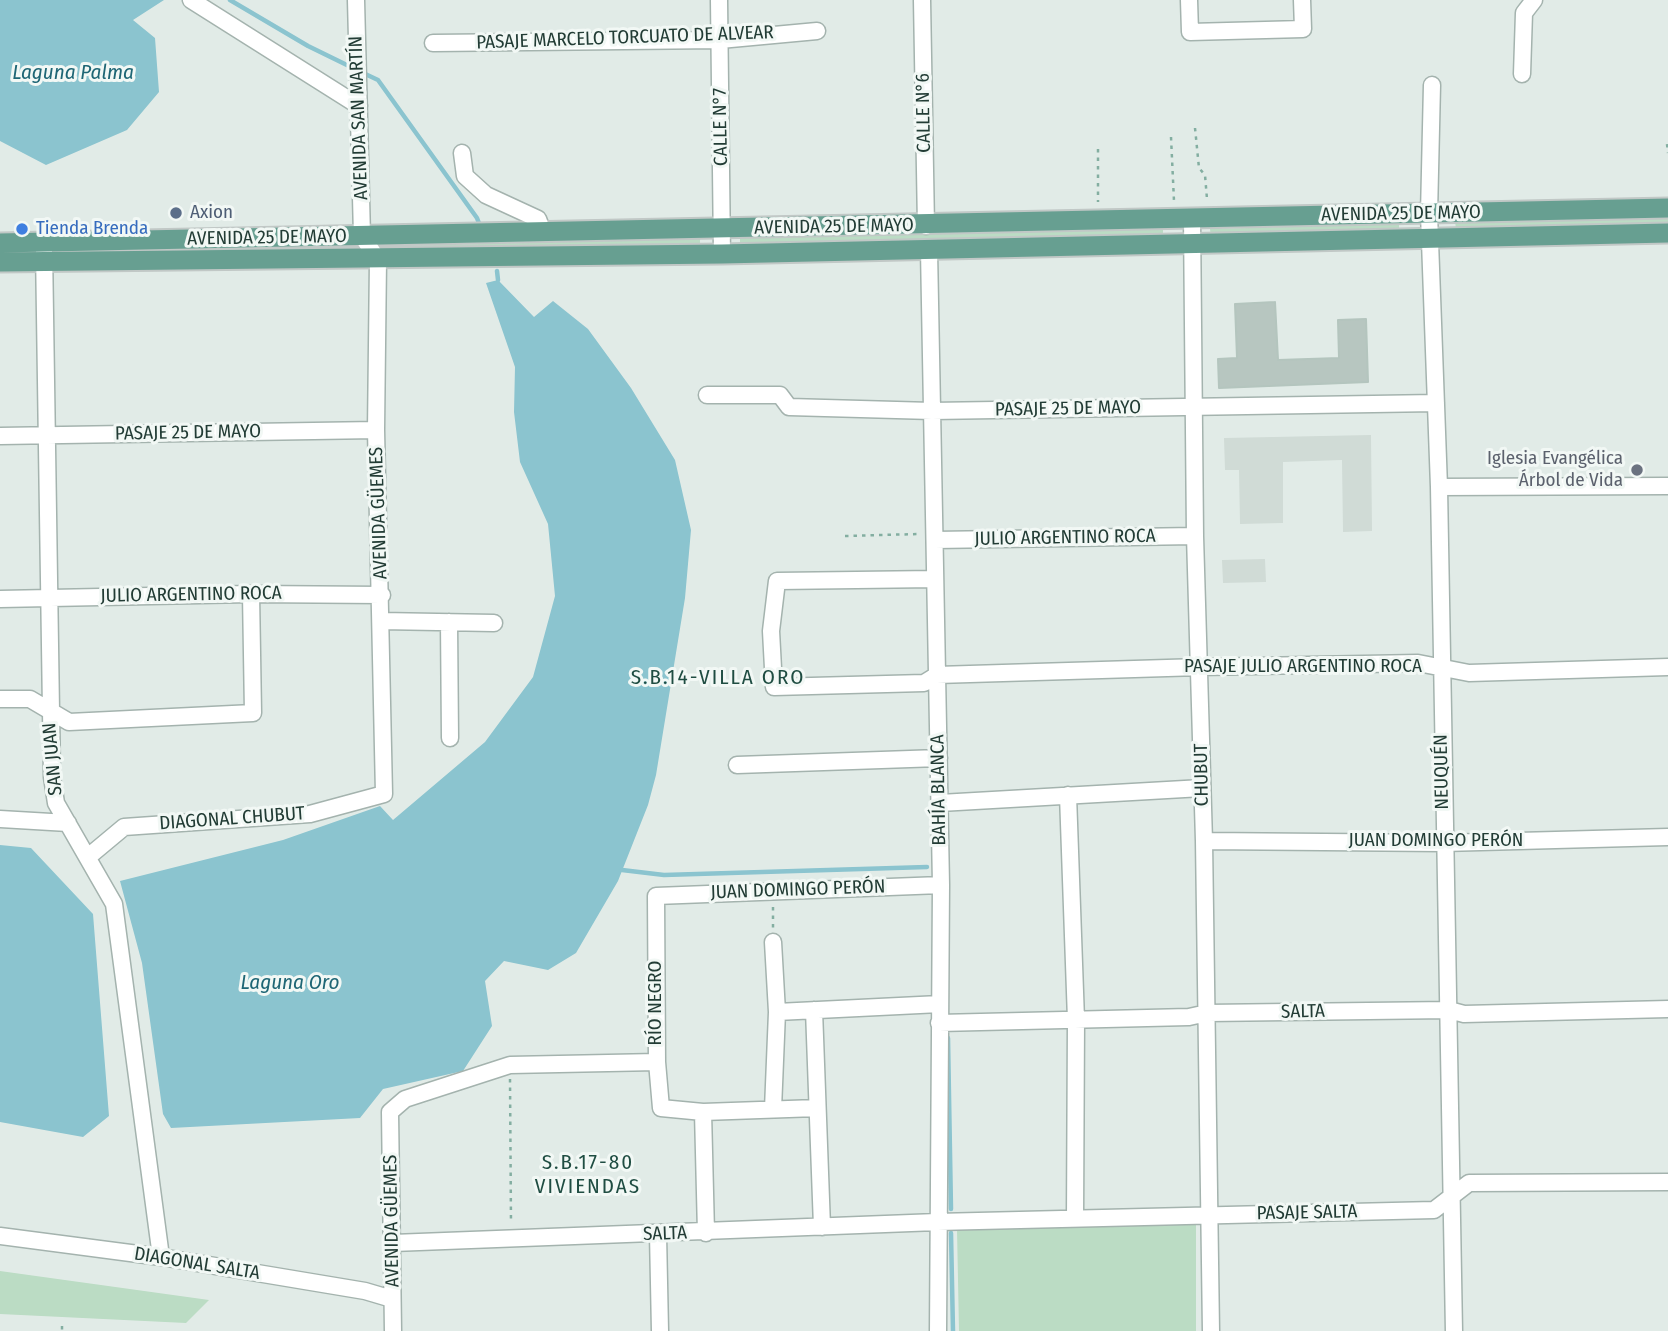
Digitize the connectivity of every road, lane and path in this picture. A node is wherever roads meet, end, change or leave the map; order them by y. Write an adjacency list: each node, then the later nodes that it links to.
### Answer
1 (191, 0): 13 (street)
2 (356, 0): 13 (street, AVENIDA SAN MARTÍN)
3 (719, 0): 9 (street, CALLE N°7)
4 (922, 0): 24 (street, CALLE N°6)
5 (1189, 0): 6 (street)
6 (1302, 0)
7 (1534, 0): 11 (street)
8 (817, 31): 9 (street, PASAJE MARCELO TORCUATO DE ALVEAR)
9 (720, 40): 10 (street, PASAJE MARCELO TORCUATO DE ALVEAR); 25 (street, CALLE N°7)
10 (433, 43)
11 (1522, 74)
12 (1432, 85): 21 (street, NEUQUÉN)
13 (359, 106): 28 (street, AVENIDA SAN MARTÍN)
14 (1195, 128): 23 (path)
15 (1171, 137): 23 (path)
16 (1668, 144): 19 (path)
17 (1097, 149): 22 (path)
18 (462, 153): 26 (street)
19 (1668, 153)
20 (1668, 208): 21 (main road, AVENIDA 25 DE MAYO)
21 (1429, 214): 23 (main road, AVENIDA 25 DE MAYO); 29 (street, NEUQUÉN)
22 (1098, 219): 23 (main road, AVENIDA 25 DE MAYO); 24 (main road, AVENIDA 25 DE MAYO)
23 (1192, 219): 31 (street, CHUBUT)
24 (926, 226): 25 (main road, AVENIDA 25 DE MAYO)
25 (723, 229): 26 (main road, AVENIDA 25 DE MAYO); 34 (street, CALLE N°7)
26 (542, 232): 28 (main road, AVENIDA 25 DE MAYO)
27 (1668, 233): 29 (main road, AVENIDA 25 DE MAYO)
28 (362, 236): 33 (main road, AVENIDA 25 DE MAYO); 35 (street)
29 (1430, 238): 31 (main road, AVENIDA 25 DE MAYO); 38 (street, NEUQUÉN)
30 (0, 243): 33 (main road, AVENIDA 25 DE MAYO)
31 (1192, 244): 32 (main road, AVENIDA 25 DE MAYO); 39 (street, CHUBUT)
32 (929, 250): 34 (main road, AVENIDA 25 DE MAYO); 40 (street, BAHÍA BLANCA)
33 (44, 252): 35 (main road, AVENIDA 25 DE MAYO); 36 (main road, AVENIDA 25 DE MAYO); 42 (street, SAN JUAN)
34 (722, 254): 35 (main road, AVENIDA 25 DE MAYO)
35 (378, 260): 41 (street, AVENIDA GÜEMES)
36 (0, 262)
37 (707, 395): 40 (street, PASAJE 25 DE MAYO)
38 (1436, 403): 39 (street, PASAJE 25 DE MAYO); 45 (street, NEUQUÉN)
39 (1195, 408): 40 (street, PASAJE 25 DE MAYO); 47 (street, CHUBUT)
40 (932, 411): 48 (street, BAHÍA BLANCA)
41 (376, 430): 42 (street, PASAJE 25 DE MAYO); 51 (street, AVENIDA GÜEMES)
42 (47, 435): 43 (street, PASAJE 25 DE MAYO); 52 (street, SAN JUAN)
43 (0, 436)
44 (1668, 486): 45 (street)
45 (1439, 487): 59 (street, NEUQUÉN)
46 (845, 536): 48 (path)
47 (1195, 536): 48 (street, JULIO ARGENTINO ROCA); 57 (street, CHUBUT)
48 (935, 540): 49 (street, BAHÍA BLANCA)
49 (935, 579): 60 (street, BAHÍA BLANCA); 60 (street, PASAJE JULIO ARGENTINO ROCA)
50 (251, 594): 51 (street, JULIO ARGENTINO ROCA); 52 (street, JULIO ARGENTINO ROCA); 62 (street)
51 (382, 595): 54 (street, AVENIDA GÜEMES)
52 (47, 597): 53 (street, JULIO ARGENTINO ROCA); 62 (street, SAN JUAN)
53 (0, 599)
54 (382, 621): 55 (street); 67 (street, AVENIDA GÜEMES)
55 (449, 622): 56 (street); 63 (street)
56 (494, 623)
57 (1200, 667): 59 (street, PASAJE JULIO ARGENTINO ROCA); 60 (street, PASAJE JULIO ARGENTINO ROCA); 66 (street, CHUBUT)
58 (1668, 667): 59 (street, PASAJE JULIO ARGENTINO ROCA)
59 (1440, 668): 74 (street, NEUQUÉN)
60 (937, 675): 64 (street, BAHÍA BLANCA)
61 (0, 699): 62 (street)
62 (49, 711): 71 (street, SAN JUAN)
63 (450, 738)
64 (939, 758): 65 (street); 69 (street, BAHÍA BLANCA)
65 (737, 765)
66 (1202, 788): 68 (street); 73 (street, CHUBUT)
67 (384, 794): 75 (street, DIAGONAL CHUBUT)
68 (1068, 795): 69 (street); 86 (street)
69 (940, 803): 76 (street, BAHÍA BLANCA)
70 (0, 819): 71 (street)
71 (68, 823): 75 (street, SAN JUAN)
72 (1668, 837): 74 (street, JUAN DOMINGO PERÓN)
73 (1203, 841): 74 (street, JUAN DOMINGO PERÓN); 85 (street, CHUBUT)
74 (1443, 843): 83 (street, NEUQUÉN)
75 (88, 857): 104 (street, SAN JUAN)
76 (941, 885): 77 (street, JUAN DOMINGO PERÓN); 80 (street, BAHÍA BLANCA)
77 (773, 891): 78 (street, JUAN DOMINGO PERÓN); 79 (path)
78 (656, 897): 88 (street, RÍO NEGRO)
79 (773, 942): 84 (street)
80 (940, 1004): 82 (street); 87 (street, BAHÍA BLANCA)
81 (1668, 1009): 83 (street, SALTA)
82 (814, 1010): 84 (street); 90 (street)
83 (1449, 1010): 85 (street, SALTA); 94 (street, NEUQUÉN)
84 (777, 1012): 91 (street)
85 (1207, 1013): 86 (street, SALTA); 95 (street, CHUBUT)
86 (1076, 1020): 87 (street, SALTA); 96 (street)
87 (939, 1023): 97 (street, BAHÍA BLANCA)
88 (657, 1062): 89 (street); 92 (street, RÍO NEGRO)
89 (510, 1065): 102 (path); 103 (street, AVENIDA GÜEMES)
90 (817, 1108): 91 (street); 98 (street)
91 (773, 1109): 92 (street)
92 (703, 1112): 99 (street)
93 (1668, 1182): 94 (street, PASAJE SALTA)
94 (1452, 1196): 95 (street, PASAJE SALTA); 112 (street, NEUQUÉN)
95 (1210, 1215): 96 (street, PASAJE SALTA); 111 (street, CHUBUT)
96 (1075, 1217): 97 (street, PASAJE SALTA)
97 (937, 1222): 98 (street, SALTA); 110 (street, BAHÍA BLANCA)
98 (822, 1227): 99 (street, SALTA)
99 (706, 1233): 100 (street, SALTA)
100 (657, 1234): 102 (street, SALTA); 109 (street)
101 (0, 1236): 104 (street, DIAGONAL SALTA)
102 (511, 1239): 103 (street, SALTA)
103 (393, 1243): 105 (street, AVENIDA GÜEMES)
104 (161, 1257): 105 (street, DIAGONAL SALTA)
105 (392, 1299): 108 (street, AVENIDA GÜEMES)
106 (62, 1326): 107 (path)
107 (62, 1331)
108 (393, 1331)
109 (660, 1331)
110 (938, 1331)
111 (1211, 1331)
112 (1454, 1331)

